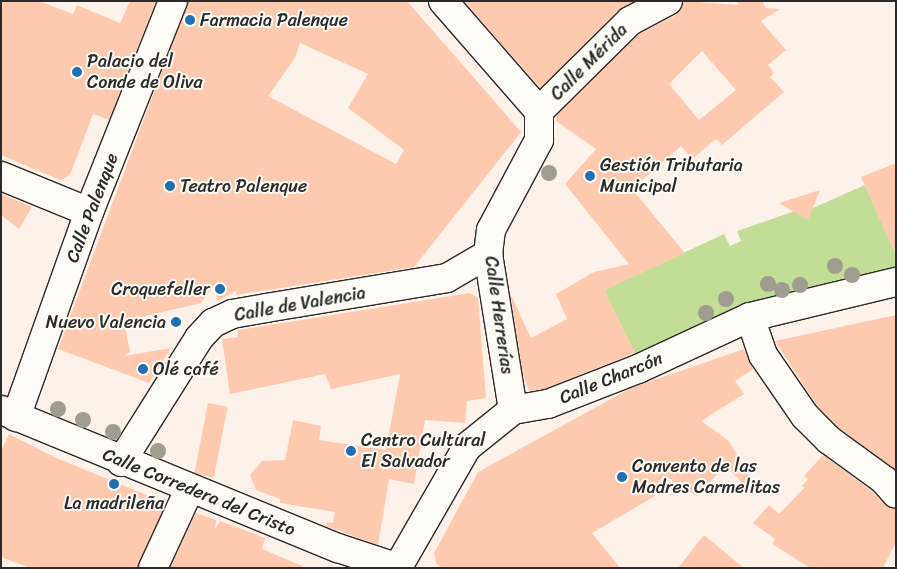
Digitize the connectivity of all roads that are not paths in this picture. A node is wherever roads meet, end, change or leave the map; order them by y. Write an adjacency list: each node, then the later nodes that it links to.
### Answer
1 (173, 1): 6 (street, Calle Palenque)
2 (443, 1): 4 (street)
3 (663, 2): 4 (street, Calle Mérida)
4 (539, 112): 7 (street, Calle Herrerías)
5 (1, 176): 6 (street)
6 (90, 212): 11 (street, Calle Palenque)
7 (488, 254): 10 (street, Calle Herrerías); 12 (street, Calle de Valencia)
8 (896, 282): 9 (street, Calle Charcón)
9 (750, 317): 10 (street, Calle Charcón); 14 (street)
10 (513, 410): 17 (street, Calle Charcón)
11 (9, 413): 12 (street, Calle Corredera del Cristo)
12 (122, 462): 13 (street, Calle Corredera del Cristo)
13 (190, 488): 15 (street, Calle Corredera del Cristo); 16 (street)
14 (896, 494)
15 (335, 558): 17 (street, Calle Corredera del Cristo)
16 (154, 568)
17 (399, 568)

